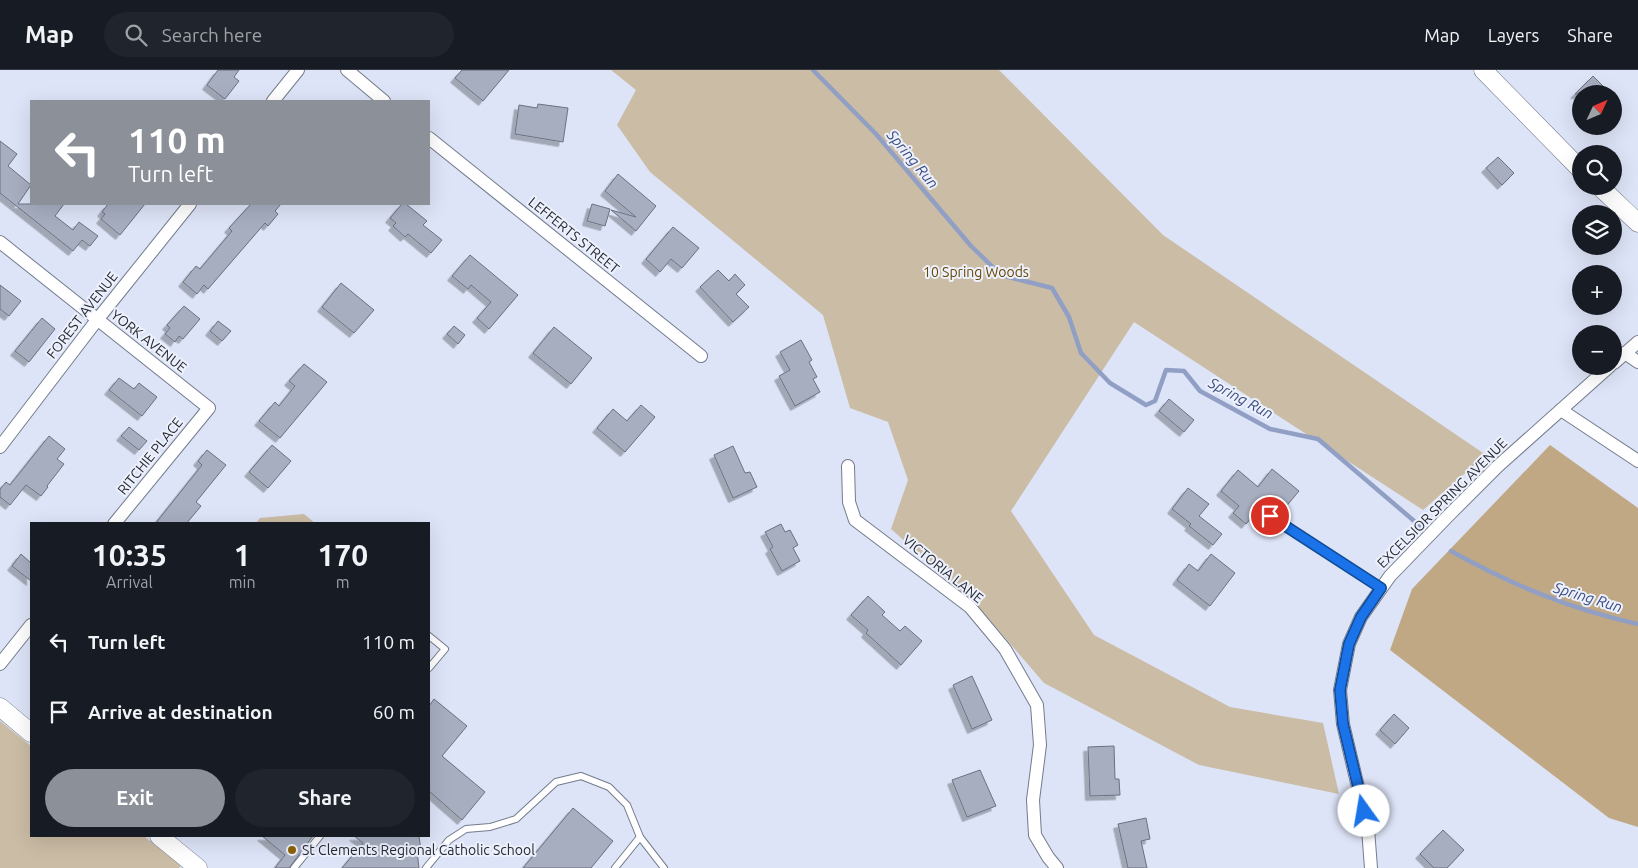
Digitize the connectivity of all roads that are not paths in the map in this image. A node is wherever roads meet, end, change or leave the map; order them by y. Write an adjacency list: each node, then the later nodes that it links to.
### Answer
1 (298, 70): 4 (street)
2 (347, 70): 5 (street)
3 (1483, 70): 7 (street)
4 (274, 100)
5 (383, 100)
6 (430, 139): 15 (street, LEFFERTS STREET)
7 (1572, 161)
8 (1608, 195): 10 (street)
9 (189, 205): 12 (street, FOREST AVENUE)
10 (1638, 223)
11 (0, 242): 12 (street, YORK AVENUE)
12 (97, 320): 19 (street, YORK AVENUE); 21 (street, FOREST AVENUE)
13 (1638, 342): 14 (street)
14 (1625, 353): 16 (street); 17 (street)
15 (701, 356)
16 (1622, 356)
17 (1638, 362)
18 (1600, 375): 20 (street, EXCELSIOR SPRING AVENUE)
19 (209, 408): 25 (street, RITCHIE PLACE)
20 (1562, 410): 22 (street); 26 (street, EXCELSIOR SPRING AVENUE)
21 (0, 447)
22 (1638, 461)
23 (848, 466): 41 (street, VICTORIA LANE)
24 (1270, 516): 26 (lane)
25 (116, 522)
26 (1381, 588): 42 (street, EXCELSIOR SPRING AVENUE)
27 (30, 627): 29 (street)
28 (430, 637): 30 (lane)
29 (0, 664)
30 (430, 667)
31 (0, 707): 32 (street)
32 (30, 732)
33 (160, 837): 36 (street)
34 (319, 837): 37 (lane)
35 (640, 837): 38 (lane); 39 (lane); 40 (lane)
36 (198, 868)
37 (294, 868)
38 (426, 868)
39 (615, 868)
40 (664, 868)
41 (1057, 868)
42 (1370, 868)

